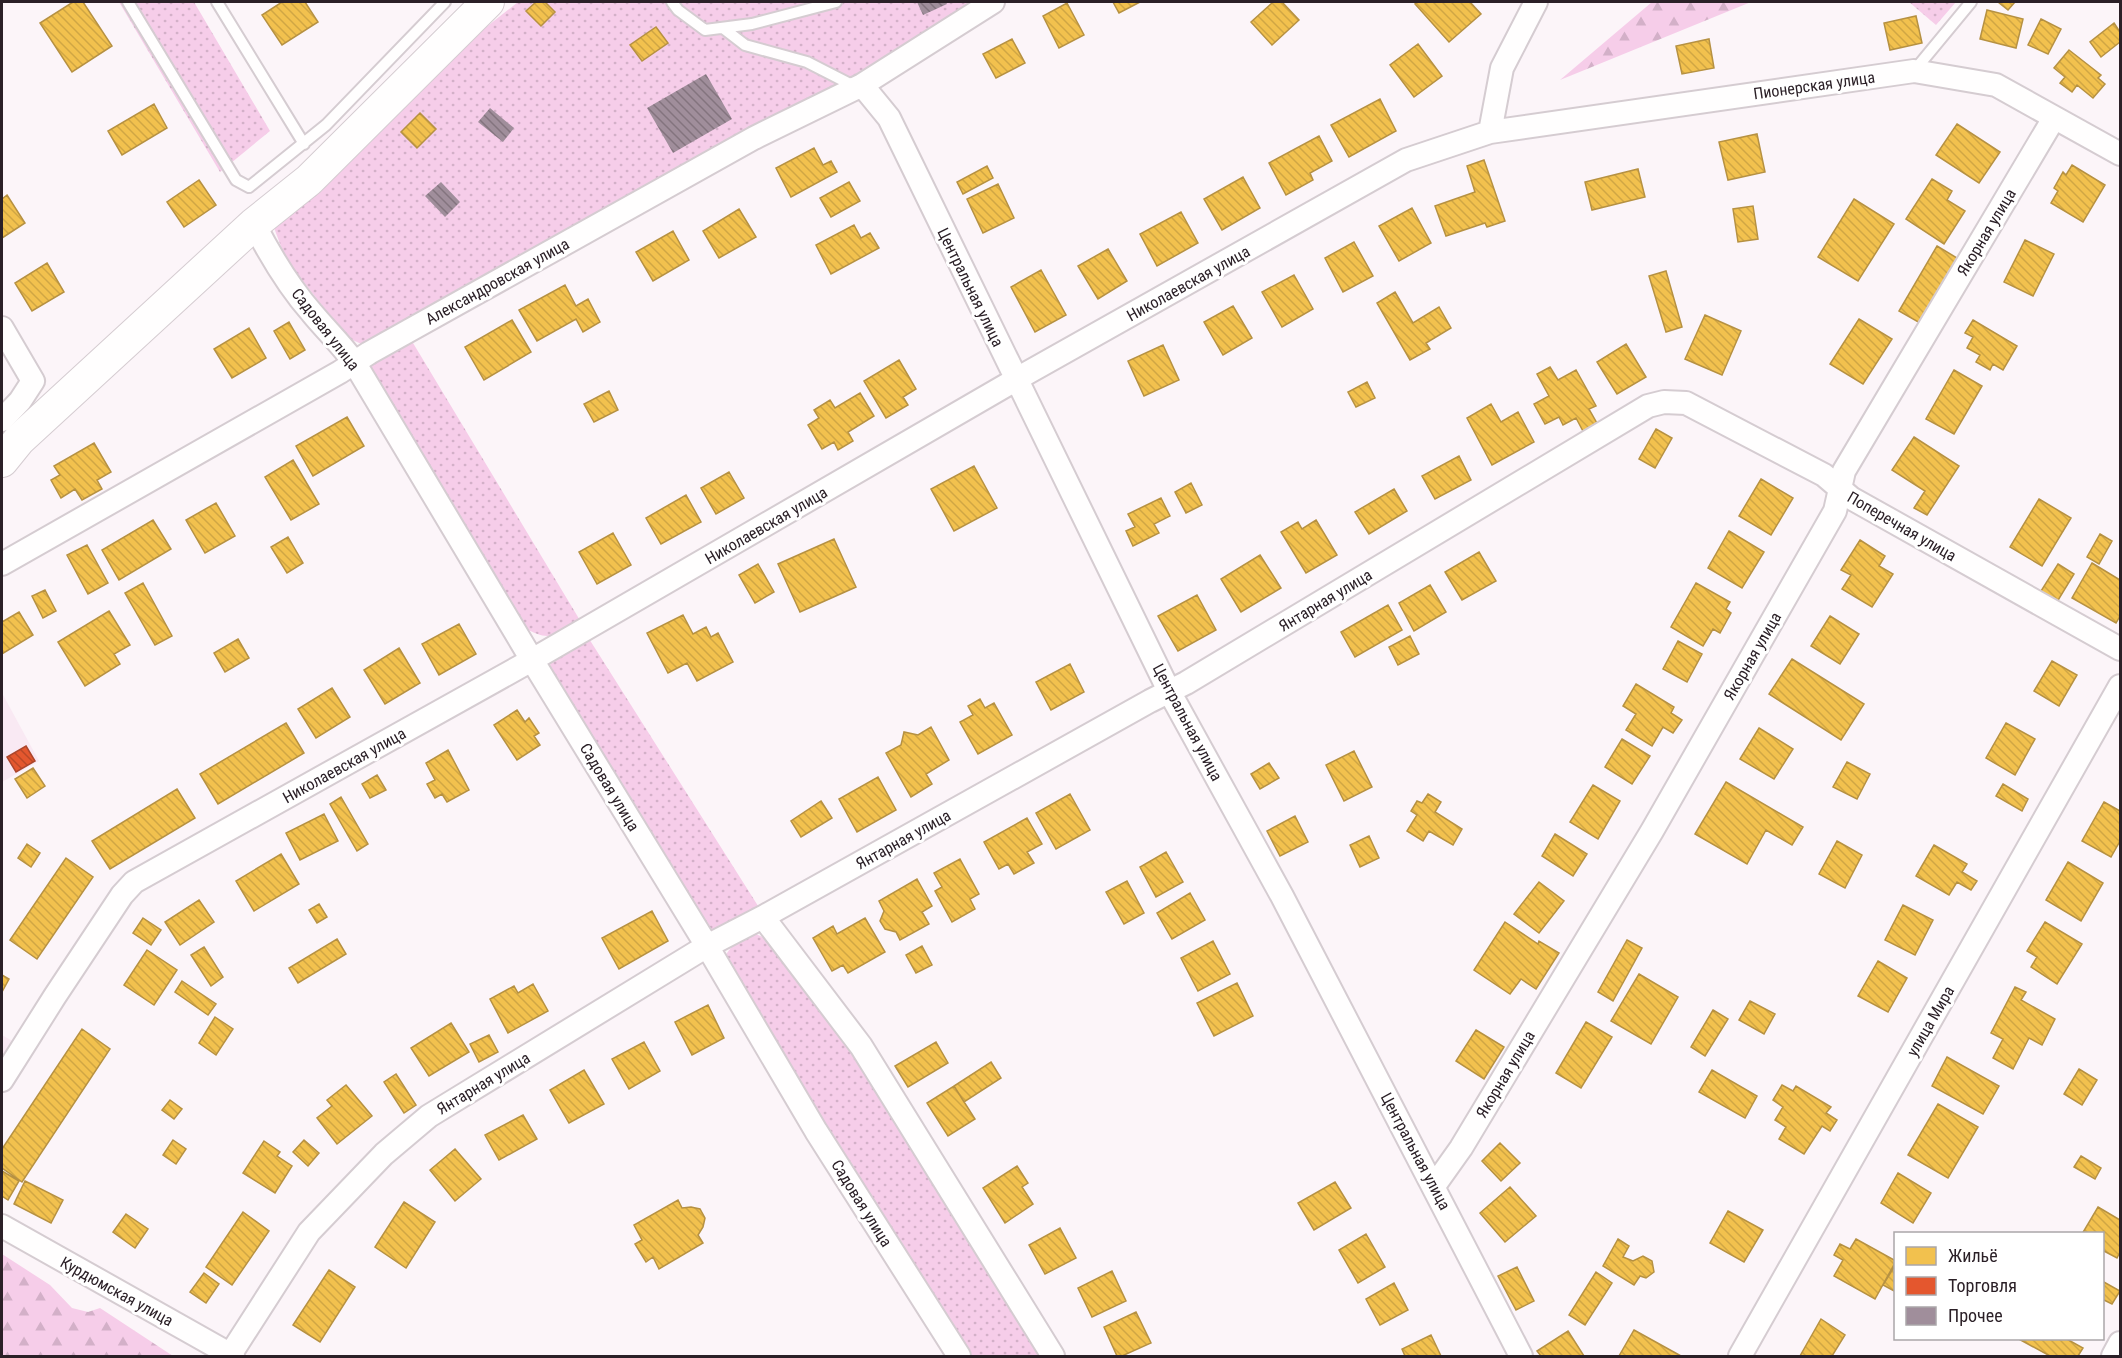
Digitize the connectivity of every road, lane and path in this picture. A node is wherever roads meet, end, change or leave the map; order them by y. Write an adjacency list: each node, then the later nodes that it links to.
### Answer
1 (128, 2): 15 (lane)
2 (217, 2): 15 (lane)
3 (445, 2): 15 (lane)
4 (488, 2): 17 (street)
5 (672, 2): 10 (lane)
6 (836, 2): 10 (lane)
7 (993, 2): 12 (street, Александровская улица)
8 (1536, 2): 14 (street)
9 (1971, 2): 11 (lane)
10 (723, 28): 12 (lane)
11 (1914, 71): 13 (street, Пионерская улица); 14 (street, Пионерская улица)
12 (862, 85): 19 (street, Александровская улица); 20 (street, Центральная улица)
13 (2054, 118): 16 (street, Пионерская улица); 24 (street, Якорная улица)
14 (1490, 132): 20 (street, Николаевская улица)
15 (304, 144)
16 (2121, 154)
17 (254, 224): 19 (street, Садовая улица); 23 (street)
18 (2, 328): 22 (street)
19 (354, 362): 25 (street, Александровская улица); 27 (street, Садовая улица)
20 (1016, 380): 27 (street, Николаевская улица); 29 (street, Центральная улица)
21 (1648, 406): 24 (street, Поперечная улица); 29 (street, Янтарная улица)
22 (2, 420)
23 (2, 461)
24 (1840, 490): 26 (street, Поперечная улица); 33 (street, Якорная улица)
25 (2, 564)
26 (2121, 649)
27 (532, 660): 31 (street, Садовая улица); 32 (street, Николаевская улица)
28 (2121, 686): 40 (street, улица Мира)
29 (1169, 691): 30 (street, Янтарная улица); 33 (street, Центральная улица)
30 (763, 917): 31 (street, Янтарная улица); 38 (street)
31 (707, 946): 36 (street, Янтарная улица); 37 (street, Садовая улица)
32 (2, 1080)
33 (1434, 1186): 39 (street, Центральная улица)
34 (2, 1226): 36 (street, Курдюмская улица)
35 (2121, 1343): 41 (street)
36 (232, 1356)
37 (959, 1356)
38 (1053, 1356)
39 (1521, 1356)
40 (1740, 1356)
41 (2113, 1356)

